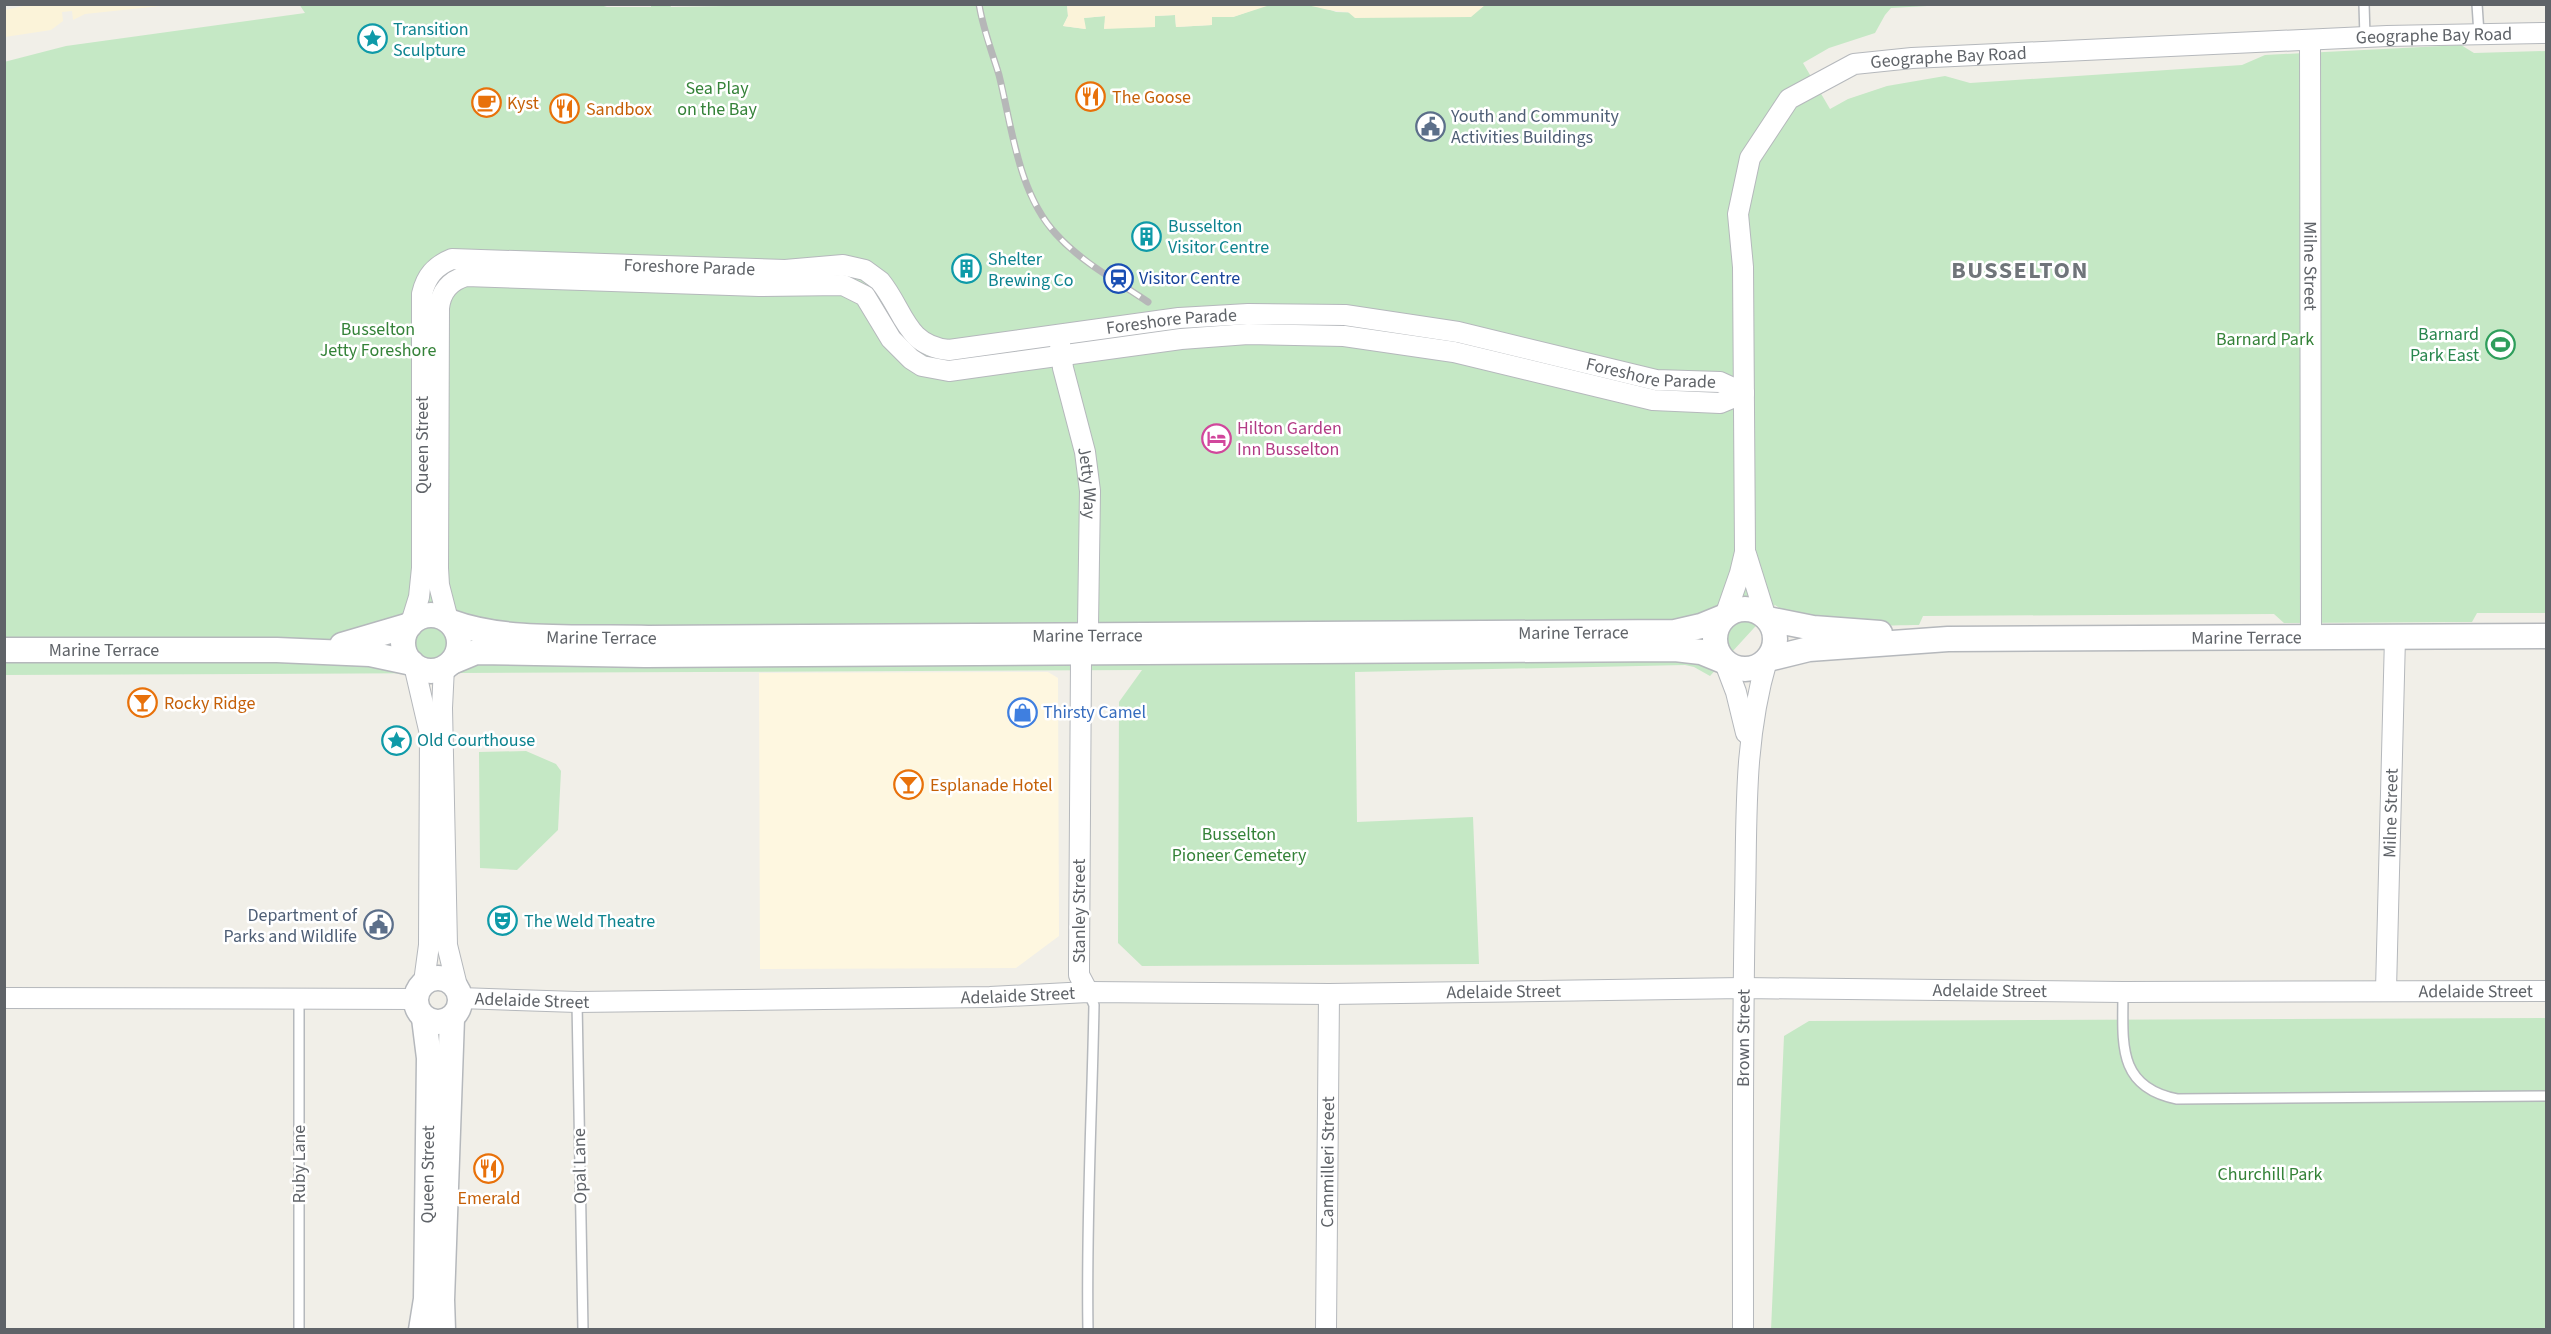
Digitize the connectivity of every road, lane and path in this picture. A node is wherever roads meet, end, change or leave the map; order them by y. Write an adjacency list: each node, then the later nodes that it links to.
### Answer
1 (2364, 4): 5 (lane)
2 (2477, 4): 4 (lane)
3 (2547, 33): 4 (street, Geographe Bay Road)
4 (2479, 34): 5 (street, Geographe Bay Road)
5 (2365, 37): 6 (street, Geographe Bay Road)
6 (2310, 40): 11 (street, Geographe Bay Road); 18 (street, Milne Street)
7 (434, 269): 9 (street, Foreshore Parade); 16 (street, Queen Street)
8 (447, 286): 10 (street, Foreshore Parade); 15 (street, Queen Street)
9 (1059, 335): 10 (street, Jetty Way); 11 (street, Foreshore Parade)
10 (1062, 356): 11 (street, Foreshore Parade); 21 (street, Jetty Way)
11 (1744, 393): 12 (street, Geographe Bay Road)
12 (1745, 552): 13 (street, Geographe Bay Road); 14 (street, Geographe Bay Road)
13 (1724, 616): 14 (street); 21 (street, Marine Terrace); 25 (street)
14 (1767, 618): 20 (street, Marine Terrace); 24 (street)
15 (449, 621): 16 (street); 21 (street, Marine Terrace); 27 (street)
16 (410, 624): 23 (street, Marine Terrace); 26 (street)
17 (2547, 636): 19 (street, Marine Terrace)
18 (2311, 638): 19 (street, Marine Terrace); 20 (street, Marine Terrace)
19 (2395, 638): 30 (street, Milne Street)
20 (1948, 639): 24 (street, Marine Terrace)
21 (1085, 643): 25 (street, Marine Terrace); 27 (street, Marine Terrace); 32 (street, Stanley Street)
22 (4, 650): 23 (street, Marine Terrace)
23 (277, 650): 26 (street, Marine Terrace)
24 (1767, 659): 25 (street); 28 (street, Brown Street)
25 (1724, 662): 28 (street, Brown Street)
26 (413, 664): 27 (street); 37 (street, Queen Street)
27 (448, 665): 38 (street, Queen Street)
28 (1749, 745): 29 (street, Brown Street)
29 (1743, 988): 33 (street, Adelaide Street); 34 (street, Adelaide Street); 47 (street, Brown Street)
30 (2386, 990): 31 (street, Adelaide Street); 33 (street, Adelaide Street)
31 (2547, 991)
32 (1088, 992): 34 (street, Adelaide Street); 39 (street, Adelaide Street); 45 (lane, Stanley Street)
33 (2123, 992): 40 (lane)
34 (1329, 994): 46 (street, Cammilleri Street)
35 (4, 998): 36 (street)
36 (299, 998): 37 (street); 41 (lane, Ruby Lane)
37 (421, 1000): 38 (street); 38 (street); 42 (street, Queen Street)
38 (457, 1002): 39 (street, Adelaide Street); 43 (street, Queen Street)
39 (577, 1002): 44 (lane, Opal Lane)
40 (2547, 1096)
41 (299, 1329)
42 (421, 1329)
43 (443, 1329)
44 (583, 1329)
45 (1088, 1329)
46 (1326, 1329)
47 (1743, 1329)

